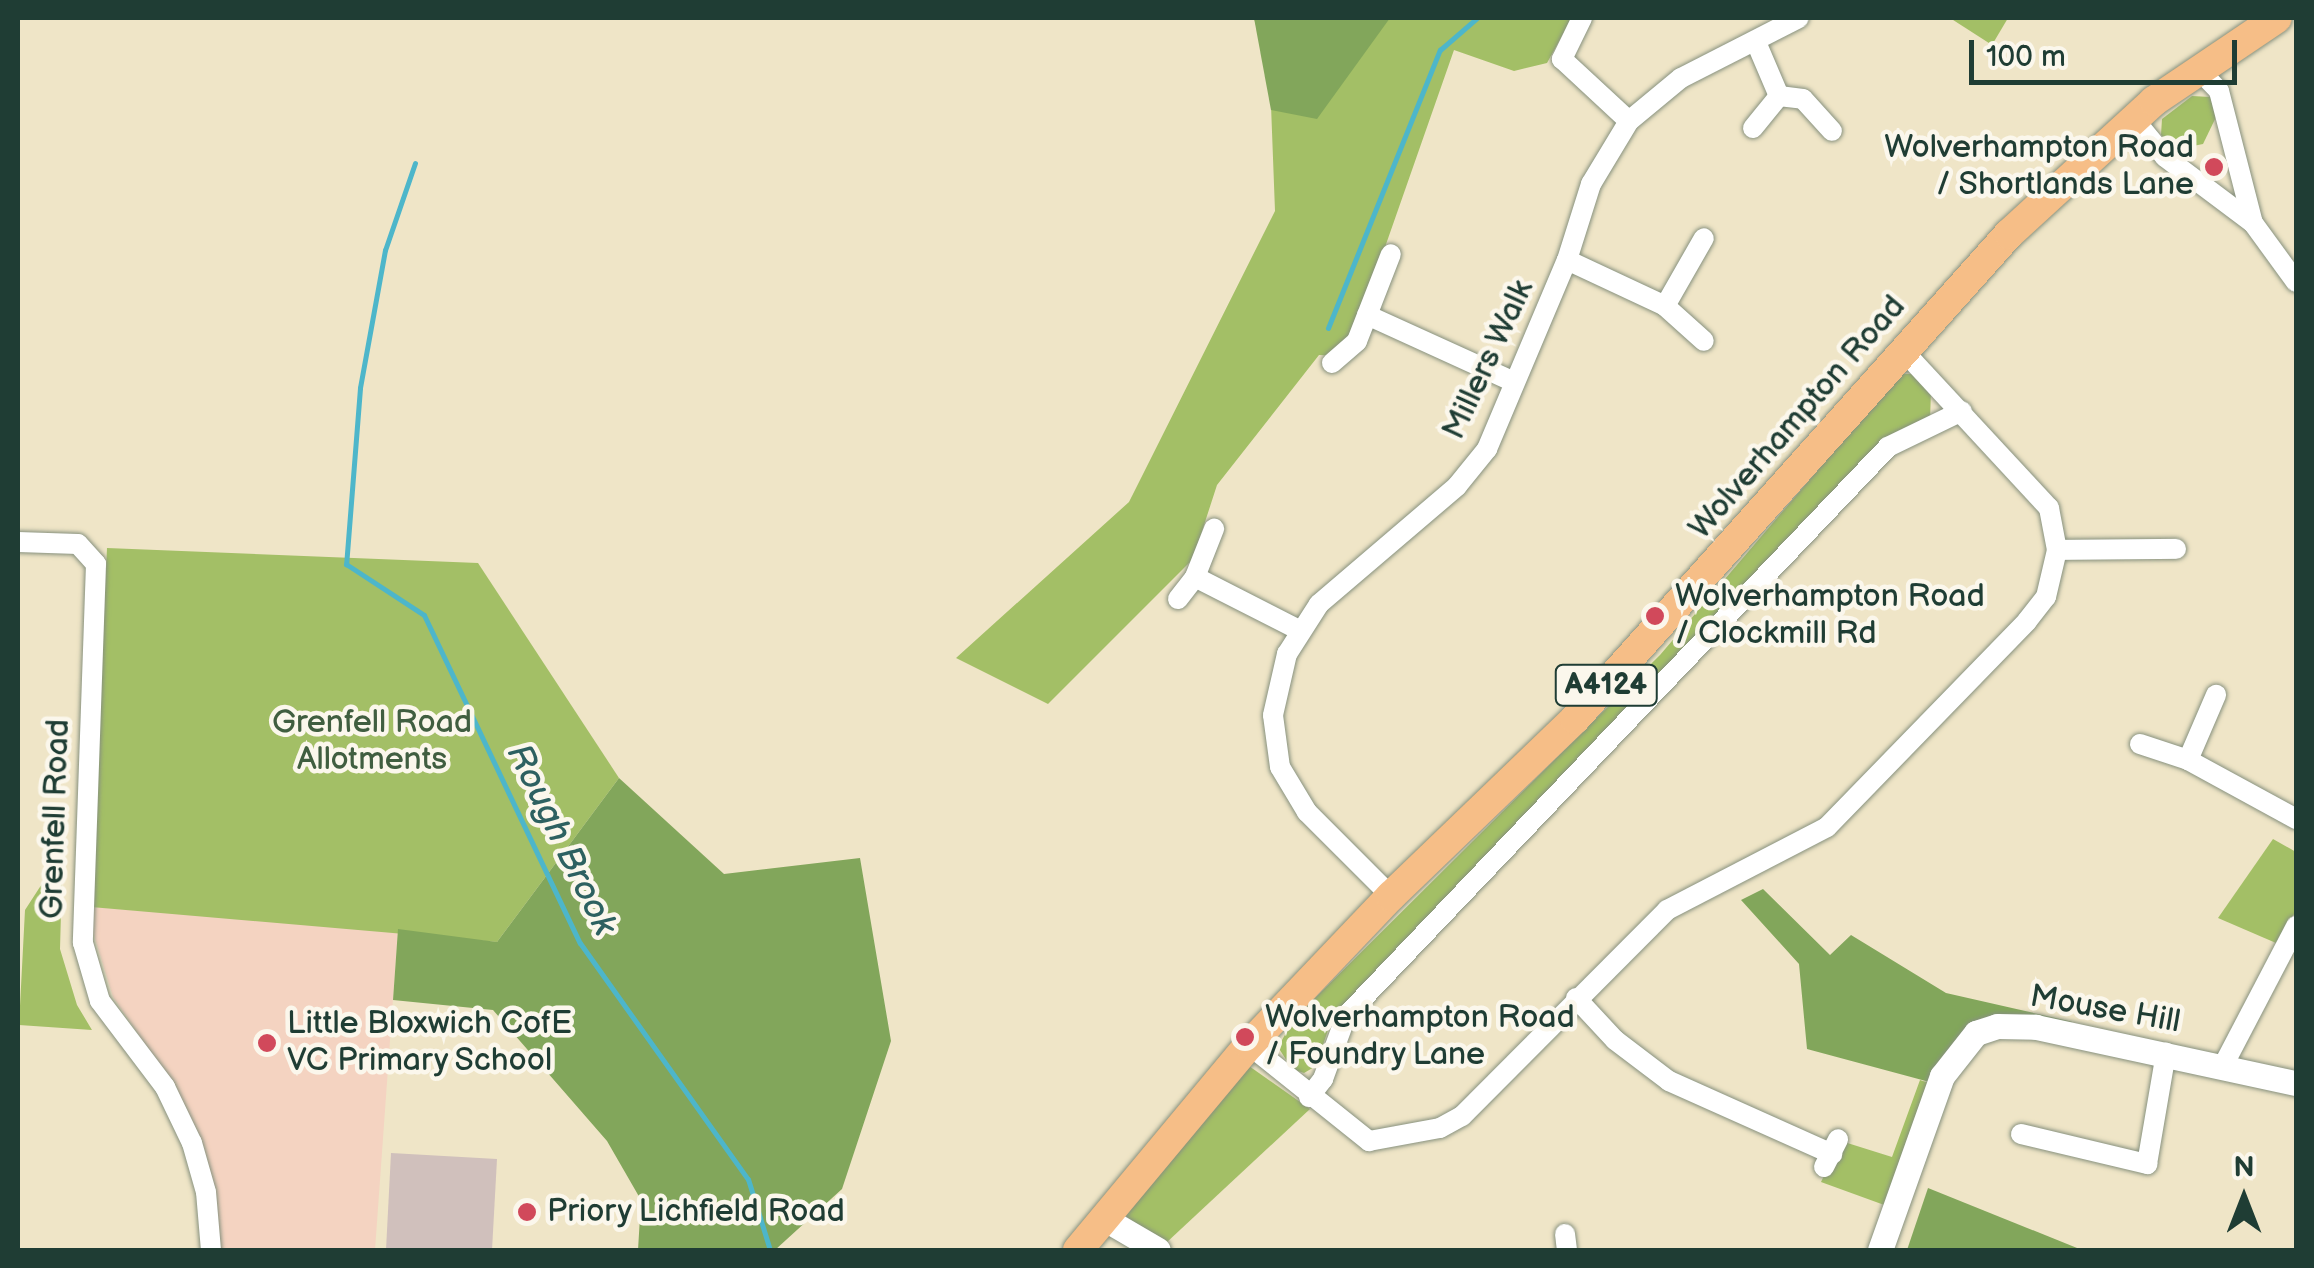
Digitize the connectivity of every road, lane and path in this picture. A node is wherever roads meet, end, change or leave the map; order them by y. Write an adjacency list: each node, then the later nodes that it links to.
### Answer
1 (1582, 18): 8 (street)
2 (1798, 18): 4 (street, Millers Walk)
3 (2277, 18): 5 (main road, Wolverhampton Road / A4124)
4 (1756, 42): 6 (street); 8 (street, Millers Walk)
5 (2198, 69): 7 (main road, Wolverhampton Road / A4124); 11 (street)
6 (1779, 96): 9 (street); 10 (street)
7 (2133, 118): 11 (street); 19 (main road, Wolverhampton Road / A4124)
8 (1629, 121): 14 (street, Millers Walk)
9 (1753, 128)
10 (1832, 131)
11 (2253, 223): 15 (street)
12 (1704, 238): 16 (street)
13 (1391, 254): 17 (street)
14 (1567, 260): 16 (street); 21 (street, Millers Walk)
15 (2296, 282)
16 (1665, 306): 18 (street)
17 (1367, 315): 20 (street); 21 (street)
18 (1704, 341)
19 (1902, 349): 22 (street); 34 (main road, Wolverhampton Road / A4124)
20 (1332, 364)
21 (1514, 382): 29 (street, Millers Walk)
22 (1962, 411): 26 (street); 41 (street)
23 (1214, 529): 27 (street)
24 (18, 542): 45 (street, Grenfell Road)
25 (2176, 549): 26 (street)
26 (2057, 550): 36 (street)
27 (1196, 577): 28 (street); 29 (street)
28 (1178, 599)
29 (1299, 630): 34 (street, Millers Walk)
30 (2216, 695): 32 (street)
31 (2140, 744): 32 (street)
32 (2188, 760): 33 (street)
33 (2296, 819)
34 (1391, 896): 37 (main road, Wolverhampton Road / A4124)
35 (2296, 926): 39 (street)
36 (1576, 998): 41 (street); 43 (street)
37 (1250, 1045): 41 (street); 44 (main road, Wolverhampton Road / A4124)
38 (2166, 1053): 39 (street, Mouse Hill); 42 (street); 48 (street, Mouse Hill)
39 (2224, 1064): 40 (street, Mouse Hill)
40 (2296, 1083)
41 (1309, 1097)
42 (2021, 1134)
43 (1831, 1153)
44 (1106, 1219): 46 (main road, Wolverhampton Road / A4124); 47 (street)
45 (211, 1250)
46 (1078, 1250)
47 (1158, 1250)
48 (1880, 1250)

